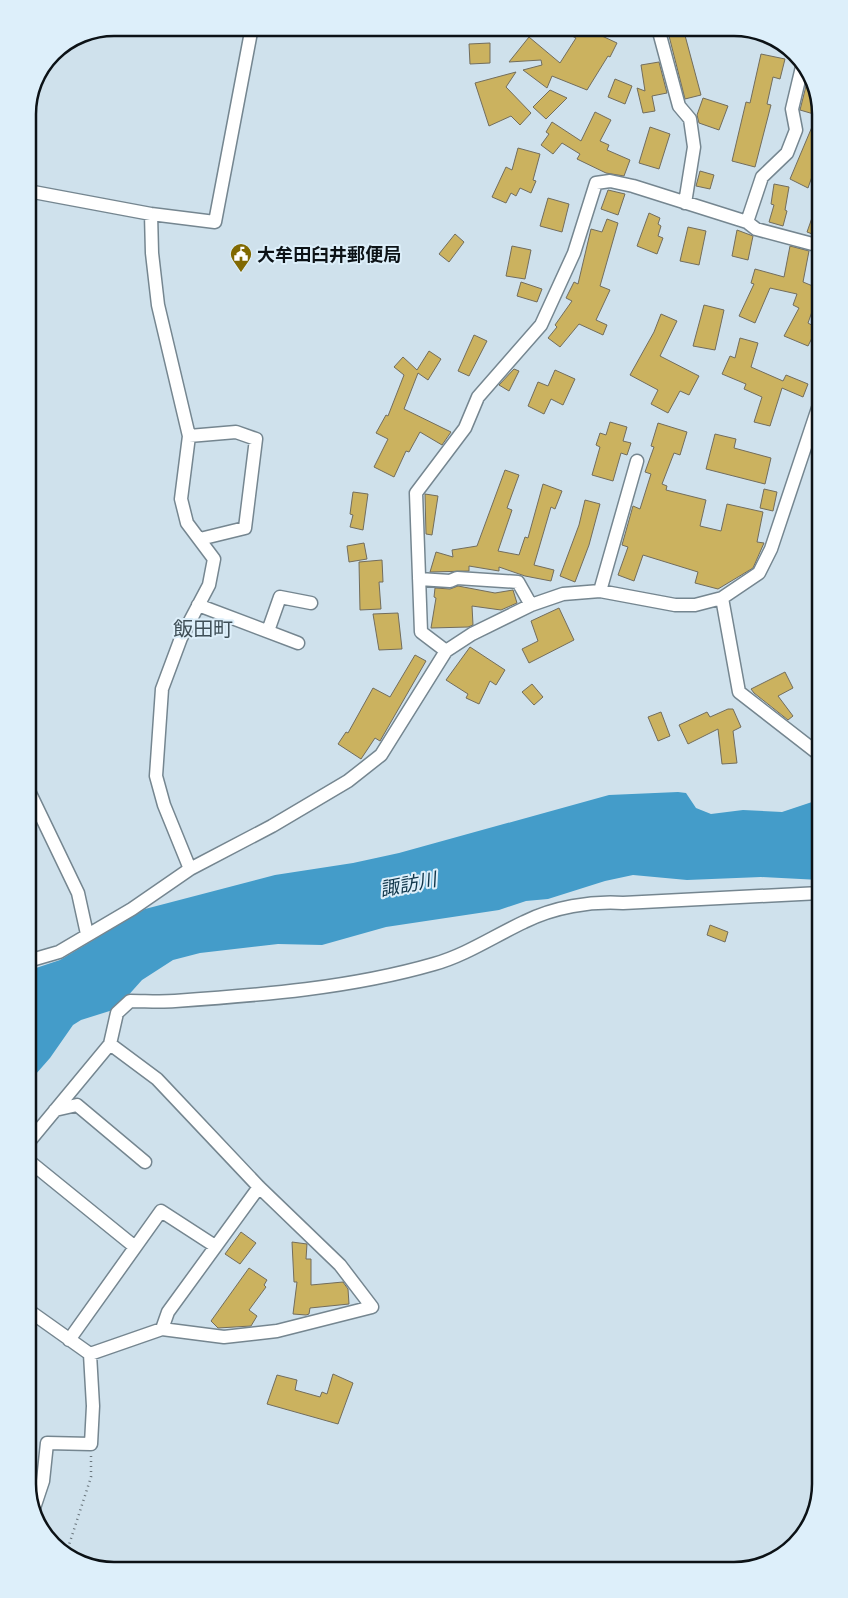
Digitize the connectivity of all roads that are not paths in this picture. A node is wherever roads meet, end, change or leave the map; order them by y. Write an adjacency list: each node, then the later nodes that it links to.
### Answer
1 (250, 36): 6 (street)
2 (660, 36): 5 (street)
3 (800, 74): 7 (street)
4 (36, 192): 6 (street)
5 (685, 203): 7 (street); 13 (street)
6 (151, 214): 10 (street)
7 (747, 222): 8 (street)
8 (812, 244)
9 (812, 426): 15 (street)
10 (189, 436): 12 (street); 12 (street)
11 (637, 461): 14 (street)
12 (200, 540): 17 (street)
13 (419, 579): 18 (street); 21 (street)
14 (600, 591): 15 (street); 18 (street)
15 (722, 598): 22 (street)
16 (311, 603): 19 (street)
17 (198, 605): 19 (street); 24 (street)
18 (531, 605): 21 (street)
19 (268, 631): 20 (street)
20 (298, 643)
21 (446, 651): 24 (street)
22 (812, 749)
23 (36, 806): 26 (street)
24 (190, 869): 26 (street)
25 (812, 893): 28 (street)
26 (87, 934): 27 (street)
27 (36, 959)
28 (110, 1044): 29 (street); 33 (street)
29 (55, 1110): 30 (street); 31 (street)
30 (36, 1133)
31 (145, 1162)
32 (36, 1167): 35 (street)
33 (260, 1187): 34 (street); 37 (street)
34 (215, 1246): 35 (street); 37 (street)
35 (135, 1247): 38 (street)
36 (36, 1316): 38 (street)
37 (162, 1329): 39 (street)
38 (69, 1340): 39 (street)
39 (90, 1354): 40 (street)
40 (38, 1497)

